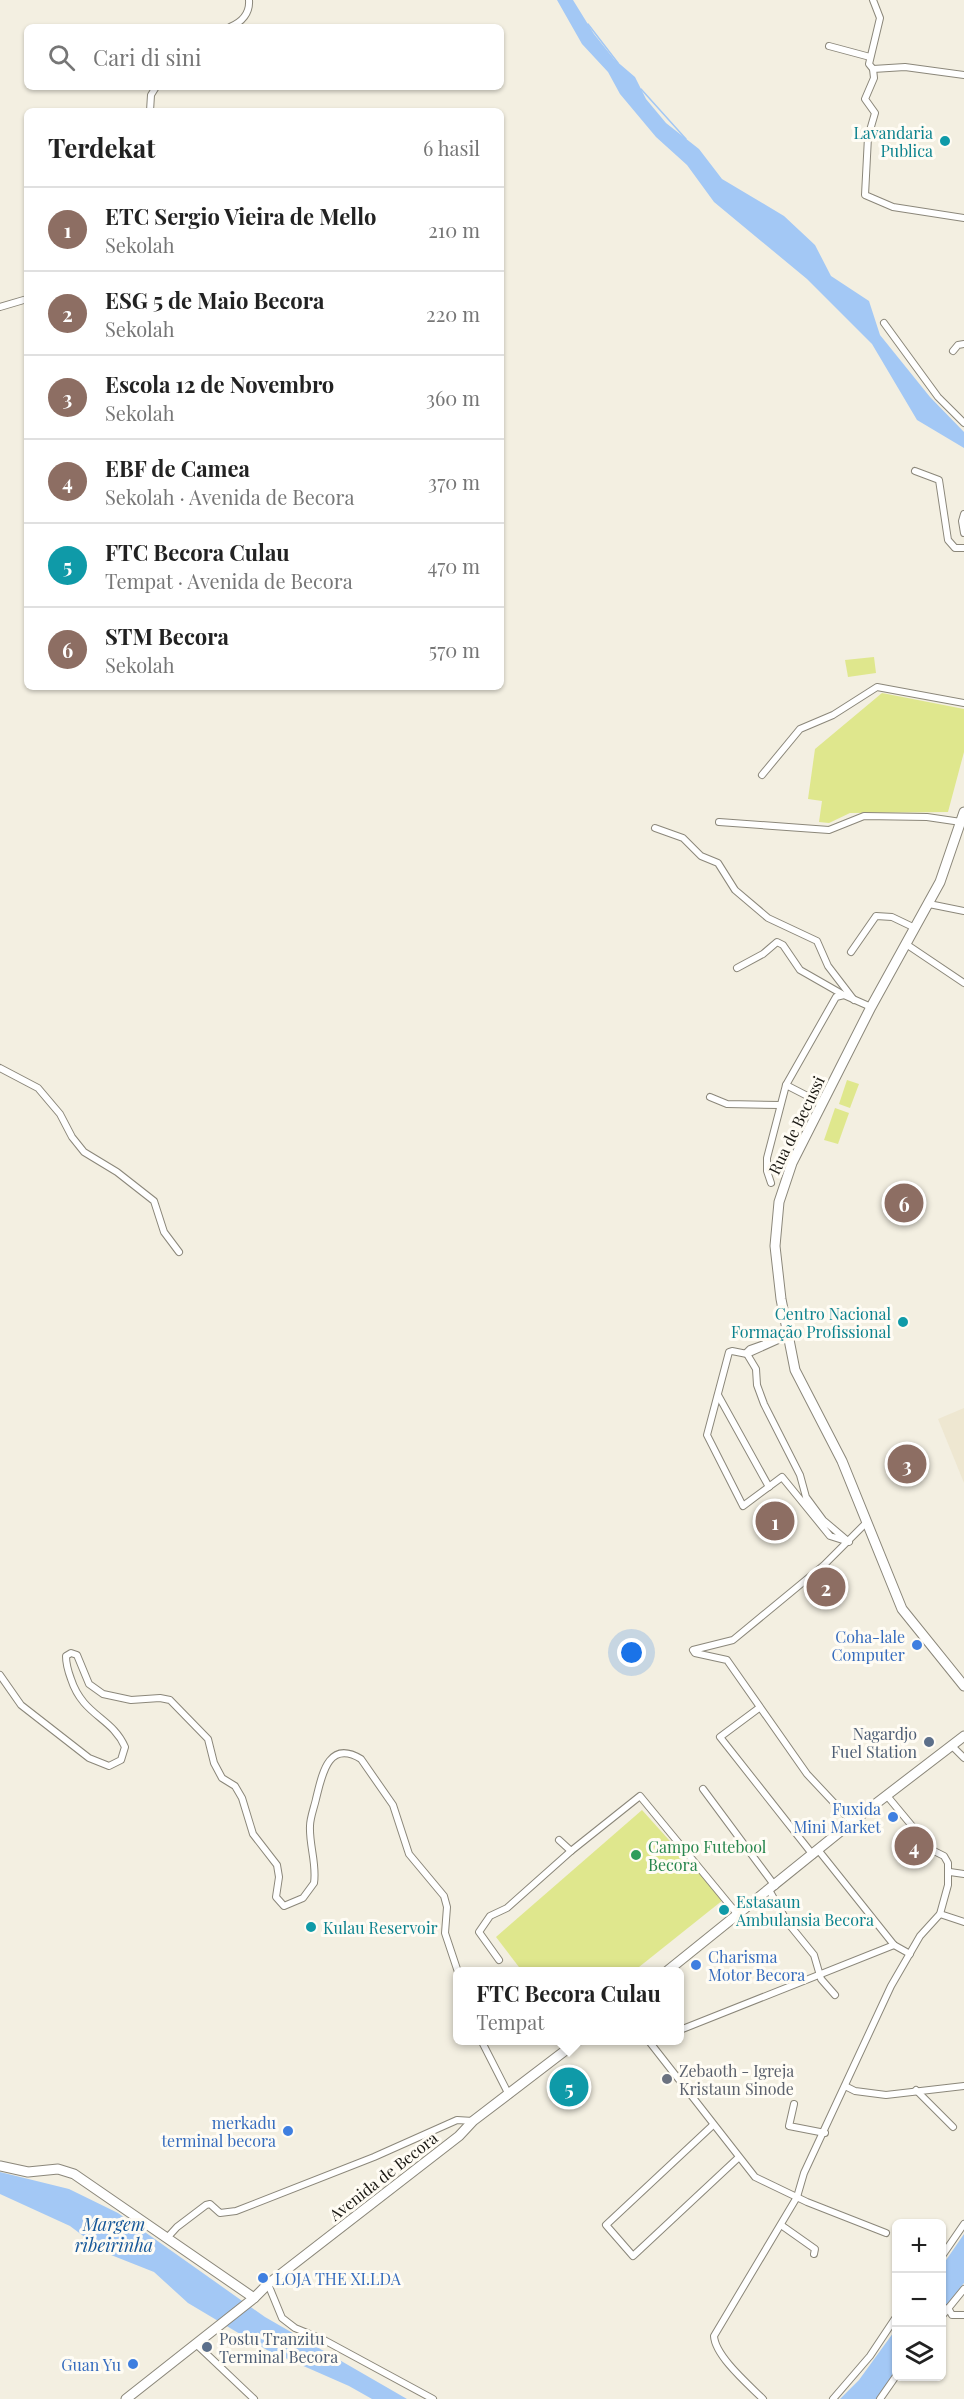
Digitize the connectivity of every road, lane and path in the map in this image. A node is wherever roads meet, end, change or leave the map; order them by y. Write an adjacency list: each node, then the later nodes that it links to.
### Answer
1 (249, 0): 3 (street)
2 (873, 0): 5 (street)
3 (237, 24)
4 (829, 46): 5 (street)
5 (870, 57): 6 (street)
6 (873, 69): 7 (street); 10 (street)
7 (964, 75)
8 (154, 90): 9 (street)
9 (150, 108)
10 (964, 218)
11 (24, 299): 12 (street)
12 (0, 307)
13 (884, 323): 16 (street)
14 (964, 344): 15 (street)
15 (953, 351)
16 (964, 423)
17 (915, 471): 20 (street)
18 (964, 514): 19 (street)
19 (964, 533)
20 (964, 548)
21 (964, 703): 22 (street)
22 (762, 775)
23 (963, 817): 24 (street); 26 (street, Rua de Becussi)
24 (718, 822)
25 (655, 828): 34 (street)
26 (929, 904): 27 (street); 28 (street, Rua de Becussi)
27 (964, 911)
28 (915, 928): 29 (street, Rua de Becussi); 30 (street)
29 (906, 944): 32 (street); 35 (street, Rua de Becussi)
30 (851, 952)
31 (737, 968): 33 (street)
32 (964, 983)
33 (844, 995): 34 (street); 37 (street)
34 (854, 999): 35 (street)
35 (871, 1007): 39 (street, Rua de Becussi)
36 (0, 1068): 42 (street)
37 (786, 1085): 39 (street); 40 (street)
38 (710, 1098): 40 (street)
39 (823, 1104): 46 (street, Rua de Becussi)
40 (780, 1105): 41 (street)
41 (771, 1183)
42 (179, 1252)
43 (746, 1354): 43 (street); 44 (street); 47 (street)
44 (718, 1395): 45 (street); 45 (street)
45 (769, 1486): 47 (street)
46 (867, 1522): 47 (street); 49 (street, Rua de Becussi)
47 (849, 1542): 50 (street)
48 (0, 1675): 69 (street)
49 (964, 1686)
50 (759, 1708): 56 (street); 59 (street)
51 (964, 1736): 52 (street)
52 (952, 1746): 53 (street); 55 (street)
53 (964, 1758)
54 (703, 1789): 62 (street)
55 (888, 1797): 56 (street); 60 (street)
56 (852, 1822): 59 (street)
57 (559, 1840): 58 (street)
58 (571, 1851): 64 (street); 68 (street)
59 (816, 1853): 62 (street); 66 (street)
60 (950, 1872): 61 (street); 63 (street)
61 (964, 1874)
62 (772, 1888): 64 (street); 71 (street)
63 (940, 1914): 65 (street); 67 (street)
64 (738, 1915): 70 (street)
65 (964, 1922)
66 (894, 1945): 67 (street); 71 (street)
67 (910, 1954): 77 (street)
68 (499, 1960)
69 (456, 1967)
70 (671, 1967)
71 (819, 1974): 72 (street); 73 (street)
72 (835, 1995)
73 (684, 2028)
74 (484, 2045): 80 (street)
75 (573, 2045): 80 (street, Avenida de Becora)
76 (654, 2045): 83 (street)
77 (845, 2086): 79 (street); 85 (street)
78 (964, 2086): 79 (street)
79 (916, 2090): 84 (street)
80 (509, 2096): 82 (street, Avenida de Becora)
81 (794, 2104): 85 (street)
82 (474, 2121): 92 (street); 95 (street, Avenida de Becora)
83 (713, 2125): 86 (street); 86 (street)
84 (953, 2127)
85 (825, 2133): 88 (street)
86 (738, 2158): 88 (street)
87 (0, 2166): 92 (street)
88 (797, 2197): 90 (street); 91 (street)
89 (964, 2224): 93 (street)
90 (781, 2225): 94 (street); 107 (street)
91 (886, 2233)
92 (167, 2238): 97 (street)
93 (946, 2250)
94 (814, 2254)
95 (268, 2284): 97 (street, Avenida de Becora); 106 (street)
96 (964, 2289): 98 (street)
97 (250, 2301): 102 (street, Avenida de Becora)
98 (948, 2308): 99 (street); 100 (street)
99 (946, 2311)
100 (964, 2315)
101 (892, 2325): 108 (street)
102 (195, 2344): 104 (street, Avenida de Becora); 105 (street)
103 (893, 2381): 109 (street)
104 (126, 2399)
105 (254, 2399)
106 (433, 2399)
107 (763, 2399)
108 (833, 2399)
109 (880, 2399)

